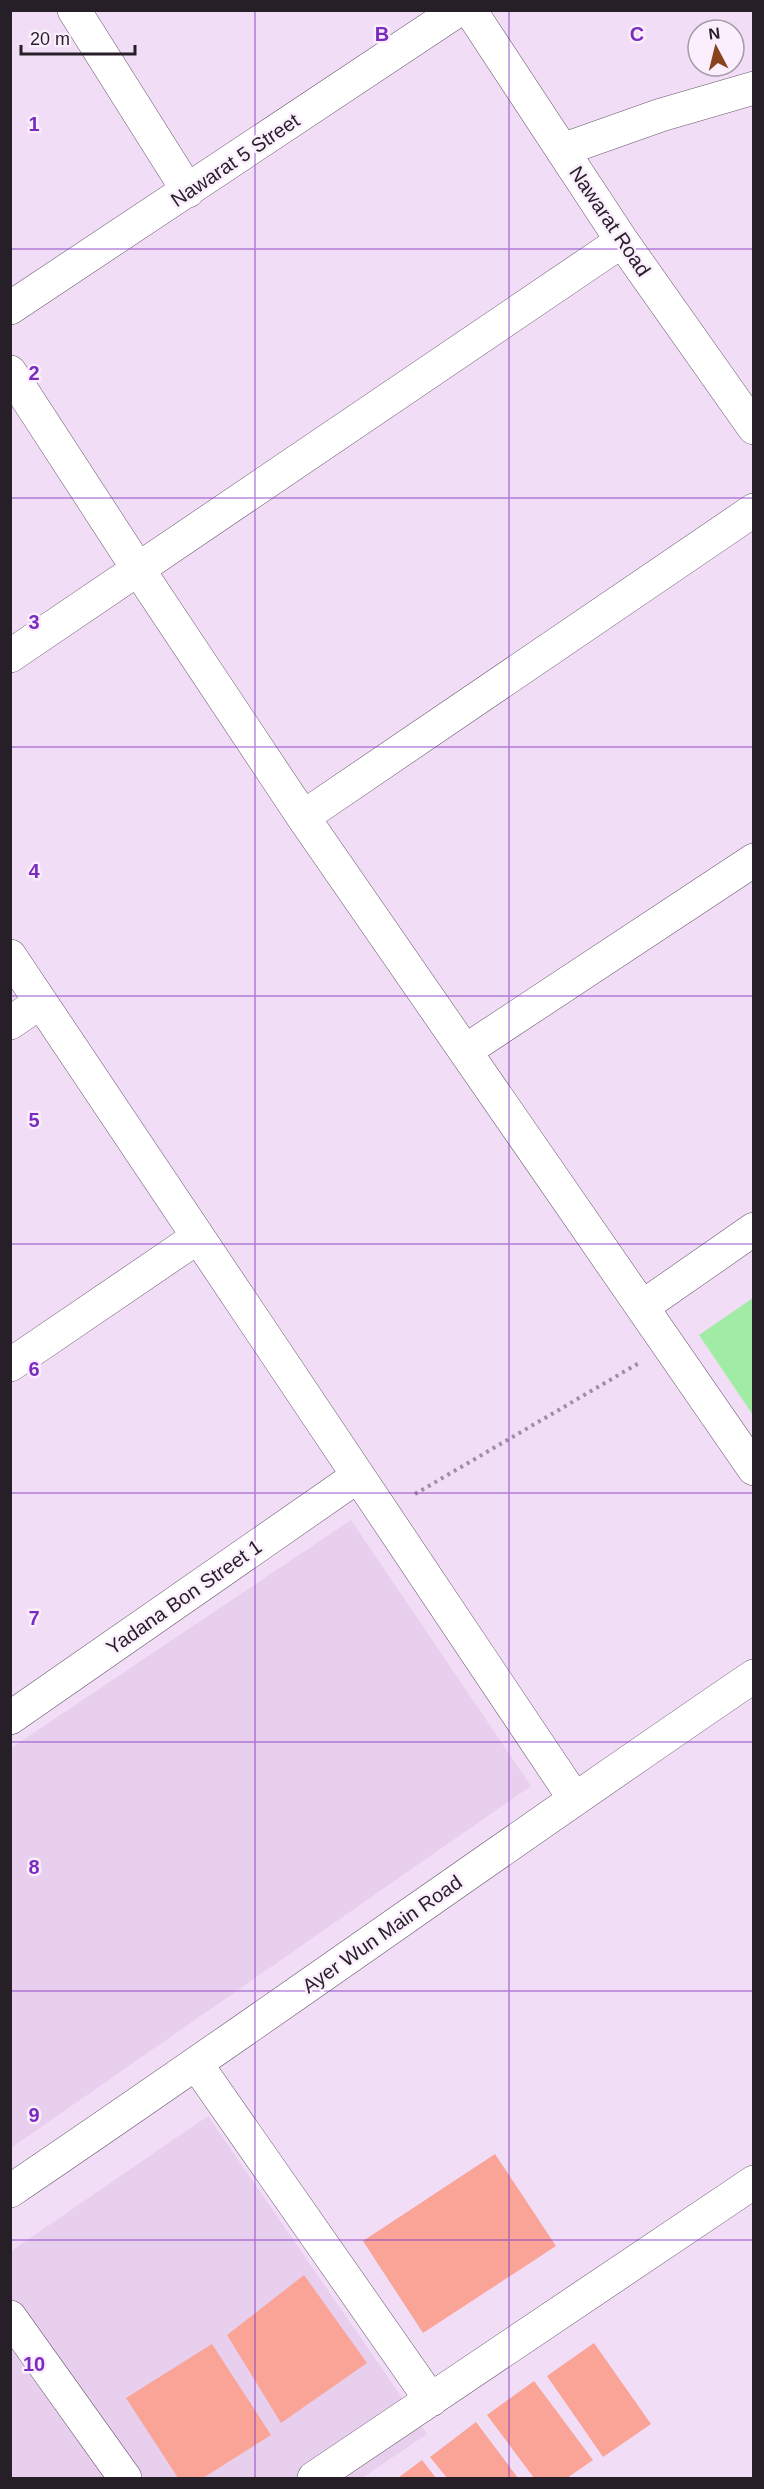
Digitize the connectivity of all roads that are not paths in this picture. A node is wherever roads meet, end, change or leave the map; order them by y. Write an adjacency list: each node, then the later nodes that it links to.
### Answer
1 (74, 10): 6 (street)
2 (458, 10): 6 (street, Nawarat 5 Street)
3 (470, 10): 5 (street, Nawarat Road)
4 (753, 88): 5 (street)
5 (562, 150): 7 (street, Nawarat Road)
6 (188, 191): 8 (street, Nawarat 5 Street)
7 (622, 241): 10 (street, Nawarat Road); 12 (street)
8 (10, 308)
9 (10, 372): 12 (street)
10 (753, 428)
11 (753, 510): 14 (street)
12 (138, 569): 13 (street); 14 (street)
13 (10, 656)
14 (303, 817): 19 (street)
15 (753, 860): 19 (street)
16 (10, 956): 17 (street)
17 (41, 1002): 18 (street); 21 (street)
18 (10, 1023)
19 (465, 1051): 22 (street)
20 (753, 1229): 22 (street)
21 (198, 1237): 23 (street); 25 (street)
22 (642, 1307): 24 (street)
23 (10, 1365)
24 (753, 1469)
25 (358, 1476): 27 (street, Yadana Bon Street 1); 28 (street)
26 (753, 1676): 28 (street, Ayer Wun Main Road)
27 (10, 1718)
28 (574, 1798): 29 (street, Ayer Wun Main Road)
29 (197, 2065): 31 (street, Ayer Wun Main Road); 33 (street)
30 (753, 2182): 33 (street)
31 (10, 2191)
32 (10, 2317): 34 (street)
33 (431, 2400): 35 (street)
34 (125, 2478)
35 (314, 2478)

